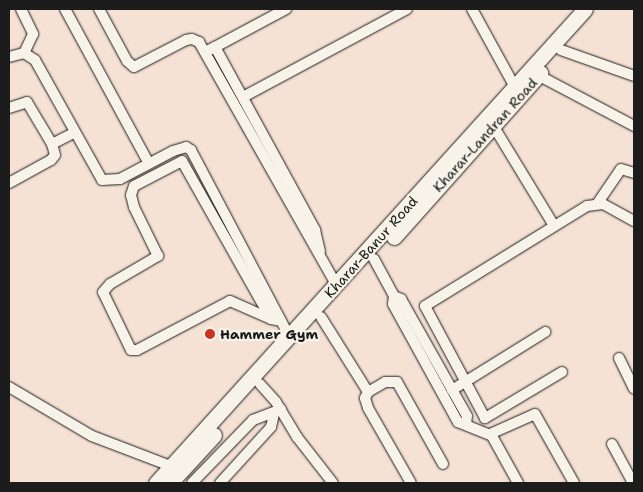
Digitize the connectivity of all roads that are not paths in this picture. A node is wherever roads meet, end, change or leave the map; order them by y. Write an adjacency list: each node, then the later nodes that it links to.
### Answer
1 (21, 9): 12 (street)
2 (65, 9): 23 (street)
3 (99, 9): 11 (street)
4 (286, 9): 9 (street)
5 (407, 9): 17 (street)
6 (472, 9): 16 (street)
7 (585, 9): 14 (highway)
8 (598, 9): 10 (highway, Kharar-Landran Road)
9 (215, 47): 11 (street); 17 (street)
10 (561, 50): 14 (highway, Kharar-Landran Road); 15 (street)
11 (205, 52): 29 (street)
12 (24, 53): 13 (street); 21 (street)
13 (9, 57)
14 (534, 73): 16 (highway, Kharar-Landran Road); 19 (street)
15 (634, 76)
16 (518, 91): 20 (highway, Kharar-Landran Road); 31 (highway, Kharar-Banur Road)
17 (243, 97): 29 (street)
18 (9, 108): 22 (street)
19 (634, 126)
20 (494, 128): 28 (street); 30 (highway, Kharar-Landran Road)
21 (74, 133): 22 (street); 23 (street)
22 (52, 144): 25 (street)
23 (149, 164): 36 (street)
24 (634, 173): 26 (street)
25 (9, 183)
26 (597, 204): 27 (street); 28 (street)
27 (634, 221)
28 (553, 224): 33 (street)
29 (320, 254): 31 (street)
30 (374, 259): 32 (highway, Kharar-Landran Road); 35 (street)
31 (337, 286): 32 (highway, Kharar-Banur Road)
32 (329, 301): 34 (highway, Kharar-Landran Road); 38 (highway, Kharar-Banur Road)
33 (425, 306): 35 (street); 41 (street)
34 (321, 317): 42 (highway, Kharar-Landran Road); 46 (street)
35 (406, 317): 45 (street); 48 (street)
36 (276, 320): 36 (street); 38 (street)
37 (545, 332): 41 (street)
38 (290, 338): 52 (highway, Kharar-Banur Road)
39 (619, 358): 44 (street)
40 (562, 372): 41 (street)
41 (464, 382): 45 (street)
42 (260, 384): 47 (street); 52 (highway, Kharar-Landran Road)
43 (9, 387): 52 (street)
44 (634, 389)
45 (452, 390): 48 (street)
46 (368, 392): 51 (street); 58 (street)
47 (278, 411): 55 (street); 56 (street); 57 (street)
48 (466, 424): 49 (street)
49 (490, 434): 59 (street); 60 (street)
50 (612, 444): 61 (street)
51 (443, 464)
52 (176, 468): 53 (highway, Kharar-Banur Road); 54 (highway, Kharar-Landran Road)
53 (156, 483)
54 (170, 483)
55 (192, 483)
56 (220, 483)
57 (333, 483)
58 (411, 483)
59 (518, 483)
60 (574, 483)
61 (633, 483)

